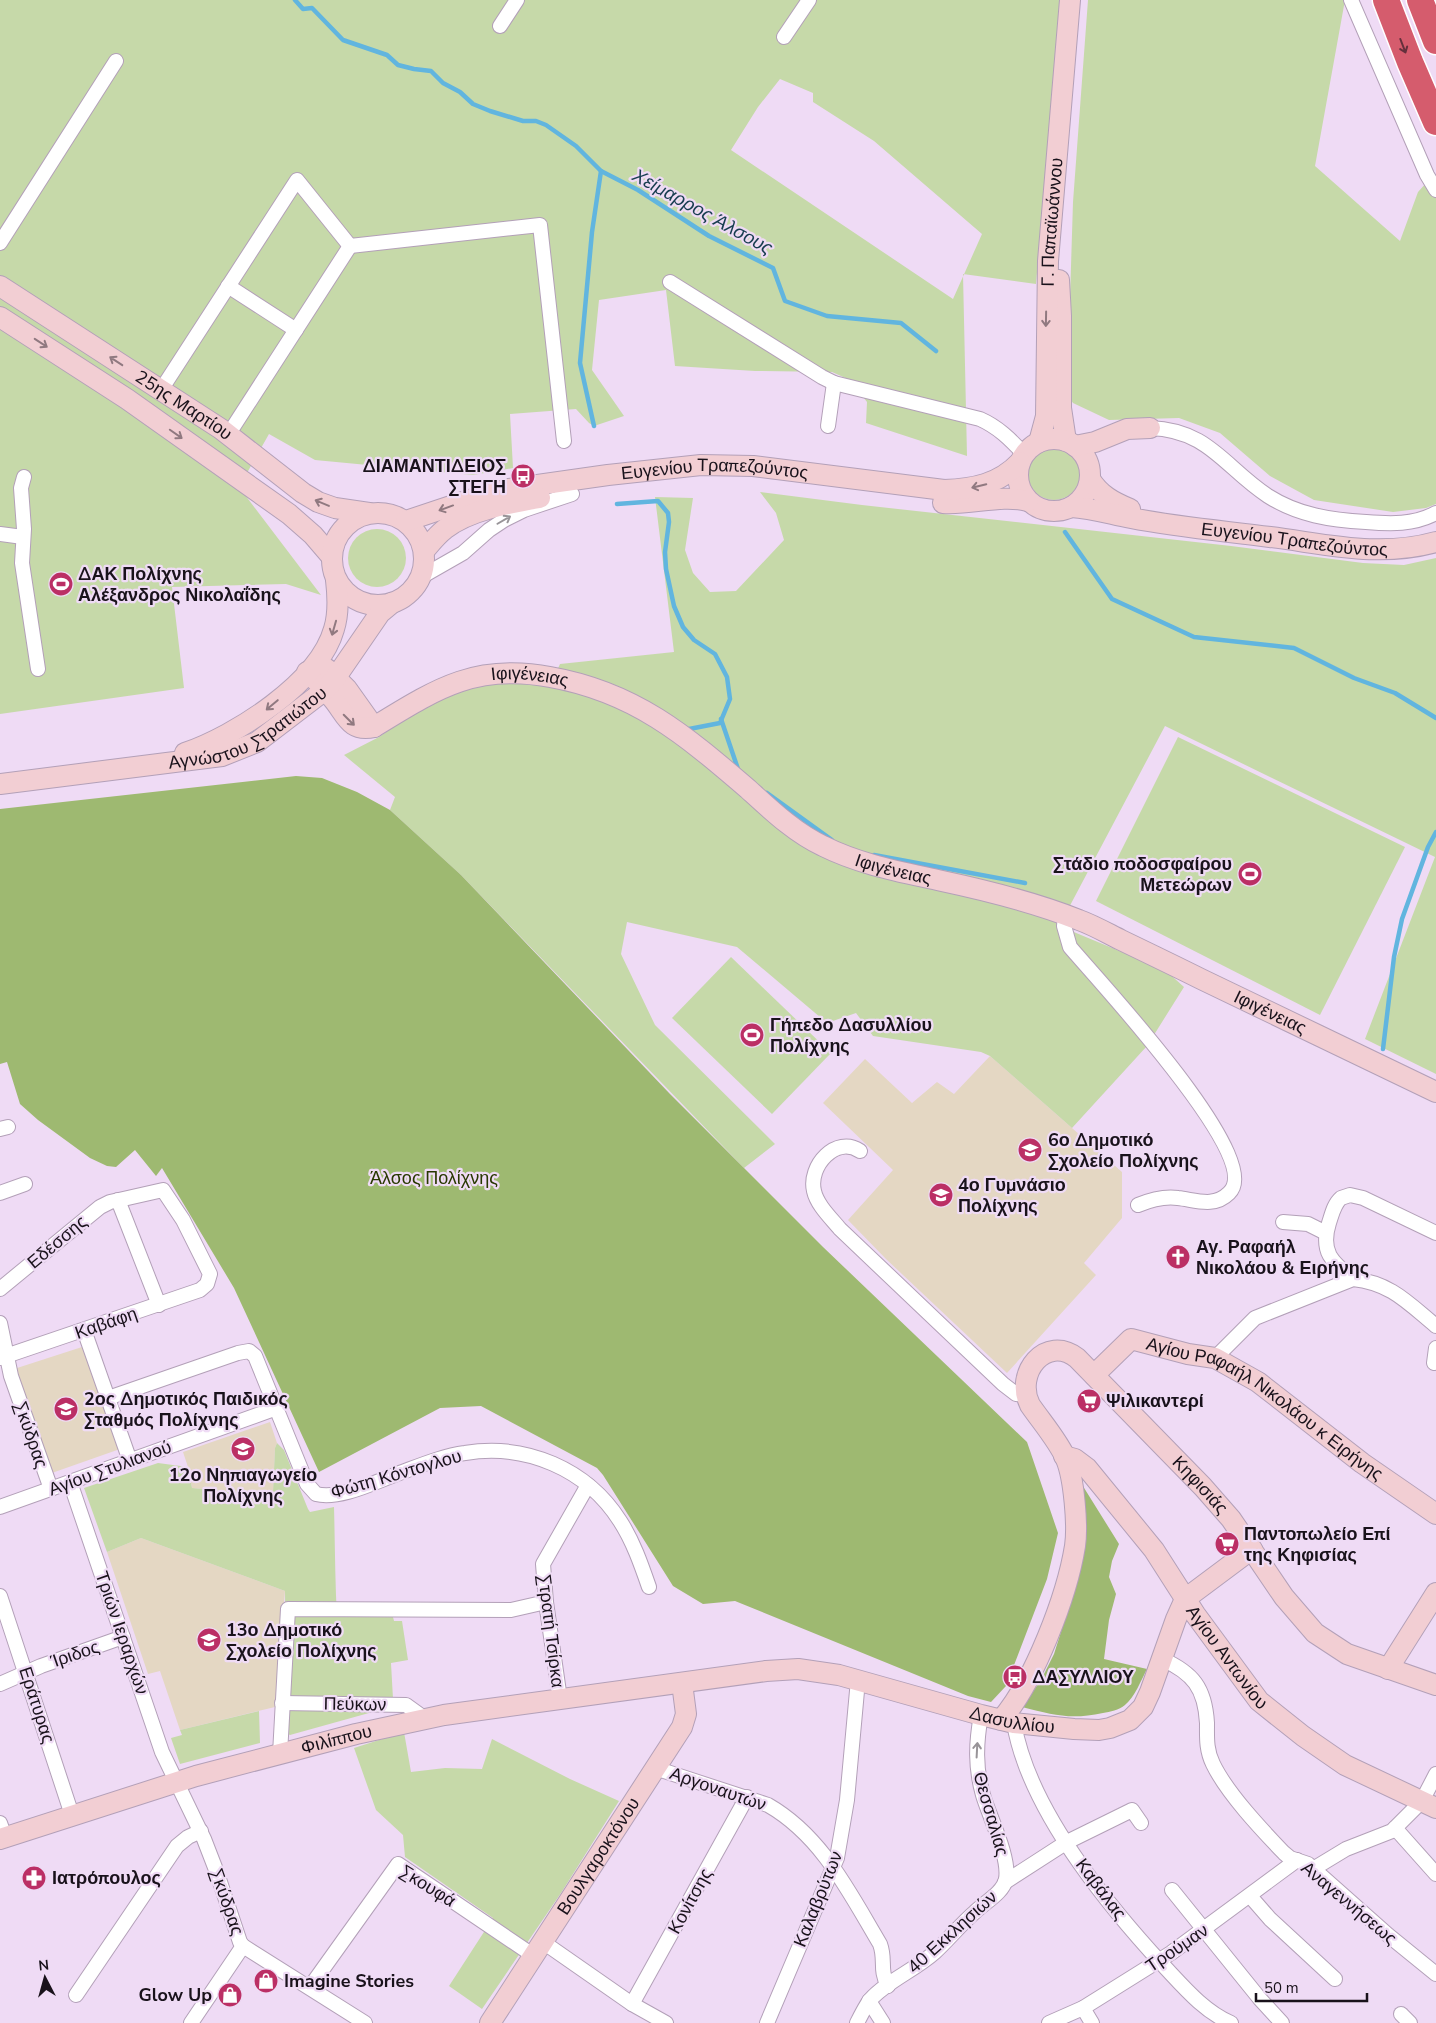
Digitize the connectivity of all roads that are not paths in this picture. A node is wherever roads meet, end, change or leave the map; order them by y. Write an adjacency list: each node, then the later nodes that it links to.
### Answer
1 (517, 0): 8 (street)
2 (809, 0): 9 (street)
3 (1070, 0): 14 (street, Γ. Παπαϊωάννου)
4 (1338, 0): 7 (street)
5 (1386, 0): 12 (highway, one-way to 12)
6 (1420, 0): 10 (highway)
7 (1352, 3): 13 (street)
8 (500, 26)
9 (784, 37)
10 (1436, 41)
11 (116, 61): 15 (street)
12 (1436, 122)
13 (1436, 190)
14 (1053, 218): 28 (street); 29 (street, Γ. Παπαϊωάννου, one-way to 29)
15 (0, 243)
16 (350, 246): 19 (street); 21 (street); 27 (street)
17 (670, 282): 22 (street)
18 (0, 286): 23 (street, 25ης Μαρτίου, one-way to 18)
19 (228, 286): 21 (street); 23 (street)
20 (0, 317): 43 (street, 25ης Μαρτίου, one-way to 43)
21 (296, 330): 26 (street)
22 (834, 383): 24 (street); 29 (street)
23 (161, 390): 26 (street, 25ης Μαρτίου)
24 (828, 426)
25 (1150, 428): 28 (street); 30 (street); 36 (street)
26 (228, 435): 35 (street, 25ης Μαρτίου, one-way to 26)
27 (564, 441)
28 (1071, 444): 29 (street); 30 (street, Ευγενίου Τραπεζούντος)
29 (1028, 452): 33 (street); 37 (street, Ευγενίου Τραπεζούντος, one-way to 37)
30 (1089, 474): 34 (street); 38 (street, Ευγενίου Τραπεζούντος)
31 (24, 477): 40 (street)
32 (572, 494): 33 (street, Ευγενίου Τραπεζούντος); 42 (street, Ευγενίου Τραπεζούντος); 44 (street, one-way to 32)
33 (1028, 501): 34 (street, Ευγενίου Τραπεζούντος)
34 (1071, 507): 38 (street, Ευγενίου Τραπεζούντος)
35 (369, 513): 37 (street); 43 (street)
36 (1436, 513)
37 (406, 521): 42 (street)
38 (1152, 521): 41 (street, Ευγενίου Τραπεζούντος)
39 (0, 534): 40 (street)
40 (24, 537): 48 (street)
41 (1436, 542)
42 (424, 551): 44 (street)
43 (331, 556): 45 (street)
44 (420, 577): 46 (street)
45 (336, 580): 46 (street); 47 (street, one-way to 47)
46 (392, 603): 49 (street)
47 (313, 666): 49 (street, Ιφιγένειας); 50 (street, Αγνώστου Στρατιώτου, one-way to 50)
48 (38, 669)
49 (330, 684): 50 (street, Αγνώστου Στρατιώτου); 52 (street, Ιφιγένειας)
50 (150, 766): 51 (street, Αγνώστου Στρατιώτου)
51 (0, 784)
52 (1065, 915): 53 (street, Ιφιγένειας); 58 (street)
53 (1436, 1092)
54 (860, 1151): 74 (street)
55 (25, 1184): 56 (street)
56 (0, 1193)
57 (118, 1200): 63 (street, Εδέσσης); 64 (street, Εδέσσης); 65 (street)
58 (1138, 1205)
59 (1283, 1222): 60 (street)
60 (1326, 1233): 61 (street); 62 (street)
61 (1436, 1233)
62 (1353, 1279): 67 (street); 71 (street)
63 (208, 1281): 65 (street, Καβάφη)
64 (0, 1289)
65 (159, 1305): 68 (street, Καβάφη)
66 (0, 1323): 70 (street, Σκύδρας)
67 (1436, 1326)
68 (84, 1330): 70 (street, Καβάφη); 75 (street)
69 (1436, 1348): 72 (street)
70 (3, 1357): 81 (street, Σκύδρας)
71 (1215, 1358): 73 (street, Αγίου Ραφαήλ Νικολάου κ Ειρήνης); 83 (street, Αγίου Ραφαήλ Νικολάου κ Ειρήνης)
72 (1434, 1363)
73 (1094, 1375): 74 (street, Κηφισιάς); 84 (street, Κηφισιάς)
74 (1027, 1395): 77 (street)
75 (108, 1398): 76 (street); 78 (street)
76 (277, 1408): 78 (street, Αγίου Στυλιανού); 80 (street, Φώτη Κόντογλου)
77 (1064, 1456): 88 (street, Αγίου Αντωνίου); 102 (street)
78 (130, 1461): 79 (street, Αγίου Στυλιανού)
79 (70, 1482): 81 (street, Αγίου Στυλιανού); 90 (street, Τριών Ιεραρχών)
80 (588, 1485): 85 (street, Φώτη Κόντογλου); 89 (street, Στρατή Τσίρκα)
81 (51, 1489): 82 (street, Αγίου Στυλιανού)
82 (0, 1507)
83 (1436, 1514)
84 (1252, 1549): 88 (street); 92 (street, Κηφισιάς)
85 (649, 1587)
86 (1436, 1593): 92 (street)
87 (0, 1596): 93 (street, Εράτυρας)
88 (1185, 1599): 91 (street, Δασυλλίου); 108 (street, Αγίου Αντωνίου)
89 (546, 1602): 98 (street, Στρατή Τσίρκα); 99 (street)
90 (123, 1637): 93 (street, Ίριδος); 106 (street, Τριών Ιεραρχών)
91 (1162, 1659): 102 (street, Δασυλλίου); 115 (street, Αναγεννήσεως)
92 (1388, 1670): 97 (street, Κηφισιάς)
93 (26, 1673): 96 (street, Ίριδος); 109 (street, Εράτυρας)
94 (858, 1680): 95 (street, Δασυλλίου); 100 (street, Δασυλλίου); 116 (street, Καλαβρύτων)
95 (682, 1683): 98 (street, Φιλίππου); 104 (street, Βουλγαροκτόνου)
96 (0, 1684)
97 (1436, 1685)
98 (560, 1699): 101 (street, Φιλίππου)
99 (282, 1703): 101 (street, Πεύκων); 103 (street)
100 (982, 1716): 102 (street, Δασυλλίου); 119 (street, Θεσσαλίας, one-way to 100)
101 (424, 1718): 103 (street, Φιλίππου)
102 (1007, 1722): 114 (street, Καβάλας)
103 (280, 1754): 106 (street, Φιλίππου)
104 (655, 1768): 107 (street, Αργοναυτών); 124 (street, Βουλγαροκτόνου)
105 (1436, 1774): 108 (street)
106 (176, 1782): 109 (street, Φιλίππου); 112 (street, Σκύδρας)
107 (747, 1797): 116 (street, Αργοναυτών); 132 (street, Κονίτσης)
108 (1429, 1804): 111 (street)
109 (72, 1815): 113 (street, Φιλίππου)
110 (1141, 1823): 114 (street, 40 Εκκλησιών)
111 (1395, 1828): 117 (street); 118 (street)
112 (201, 1831): 123 (street, Σκύδρας); 130 (street)
113 (2, 1833)
114 (1067, 1842): 119 (street, 40 Εκκλησιών); 125 (street, Καβάλας)
115 (1297, 1860): 117 (street, Αναγεννήσεως); 121 (street, Τρούμαν)
116 (834, 1867): 128 (street, Αργοναυτών); 138 (street, Καλαβρύτων)
117 (1313, 1869): 126 (street, Αναγεννήσεως)
118 (1436, 1874)
119 (1005, 1882): 128 (street, 40 Εκκλησιών)
120 (1172, 1890): 122 (street)
121 (1250, 1896): 122 (street, Τρούμαν); 127 (street)
122 (1203, 1930): 125 (street, Τρούμαν); 144 (street)
123 (243, 1946): 129 (street, Σκύδρας); 136 (street)
124 (538, 1949): 129 (street, Σκουφά); 132 (street); 137 (street, Βουλγαροκτόνου)
125 (1159, 1960): 133 (street, Τρούμαν); 143 (street, Καβάλας)
126 (1436, 1974)
127 (1335, 1979)
128 (888, 1986): 131 (street, 40 Εκκλησιών)
129 (310, 1988): 134 (street, Σκύδρας)
130 (76, 1994)
131 (869, 2002): 139 (street, 40 Εκκλησιών); 140 (street)
132 (632, 2004): 135 (street)
133 (1083, 2008): 141 (street, Τρούμαν); 142 (street)
134 (357, 2021)
135 (659, 2022)
136 (191, 2023)
137 (490, 2023)
138 (767, 2023)
139 (857, 2023)
140 (883, 2023)
141 (1049, 2023)
142 (1092, 2023)
143 (1231, 2023)
144 (1282, 2023)

